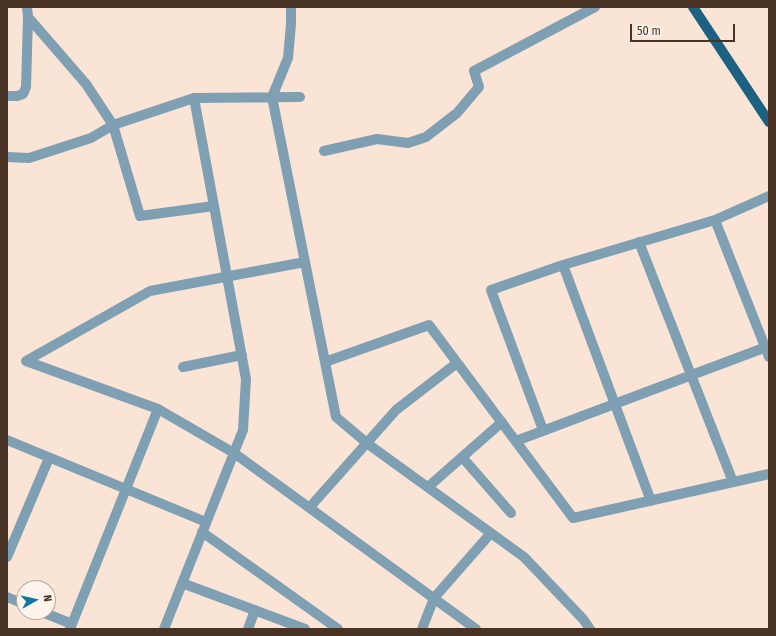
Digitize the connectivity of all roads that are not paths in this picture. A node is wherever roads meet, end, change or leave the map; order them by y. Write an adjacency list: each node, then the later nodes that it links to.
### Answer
1 (291, 7): 6 (street)
2 (595, 7): 11 (street)
3 (696, 8): 9 (main road)
4 (28, 12): 5 (street); 10 (street)
5 (7, 96)
6 (272, 97): 7 (street); 8 (street); 17 (street)
7 (300, 97)
8 (194, 98): 10 (street); 14 (street)
9 (769, 122)
10 (113, 125): 12 (street); 14 (street)
11 (324, 151)
12 (7, 157)
13 (769, 196): 15 (street)
14 (214, 206): 19 (street)
15 (715, 220): 16 (street); 20 (street)
16 (639, 242): 18 (street); 26 (street)
17 (305, 262): 19 (street); 23 (street)
18 (563, 265): 27 (street); 30 (street)
19 (227, 277): 21 (street); 28 (street)
20 (767, 346): 22 (street); 26 (street)
21 (242, 355): 25 (street); 34 (street)
22 (769, 357)
23 (325, 362): 24 (street); 33 (street)
24 (457, 363): 29 (street); 33 (street)
25 (183, 367)
26 (691, 375): 27 (street); 38 (street)
27 (616, 403): 30 (street); 41 (street)
28 (158, 409): 34 (street); 40 (street)
29 (502, 422): 32 (street); 35 (street)
30 (543, 430): 32 (street)
31 (7, 440): 36 (street)
32 (516, 441): 41 (street)
33 (368, 444): 39 (street); 42 (street)
34 (234, 453): 42 (street); 44 (street)
35 (462, 457): 39 (street); 43 (street)
36 (49, 458): 40 (street); 47 (street)
37 (769, 474): 38 (street)
38 (733, 482): 41 (street)
39 (428, 487): 46 (street)
40 (126, 490): 44 (street); 52 (street)
41 (651, 501)
42 (310, 507): 49 (street)
43 (511, 513)
44 (206, 522): 45 (street)
45 (202, 532): 48 (street); 53 (street)
46 (491, 533): 49 (street); 59 (street)
47 (7, 557)
48 (182, 583): 50 (street); 54 (street)
49 (434, 598): 57 (street); 58 (street)
50 (255, 610): 55 (street); 56 (street)
51 (56, 619): 52 (street)
52 (71, 627)
53 (335, 628)
54 (164, 629)
55 (248, 629)
56 (305, 629)
57 (422, 629)
58 (476, 629)
59 (590, 629)

